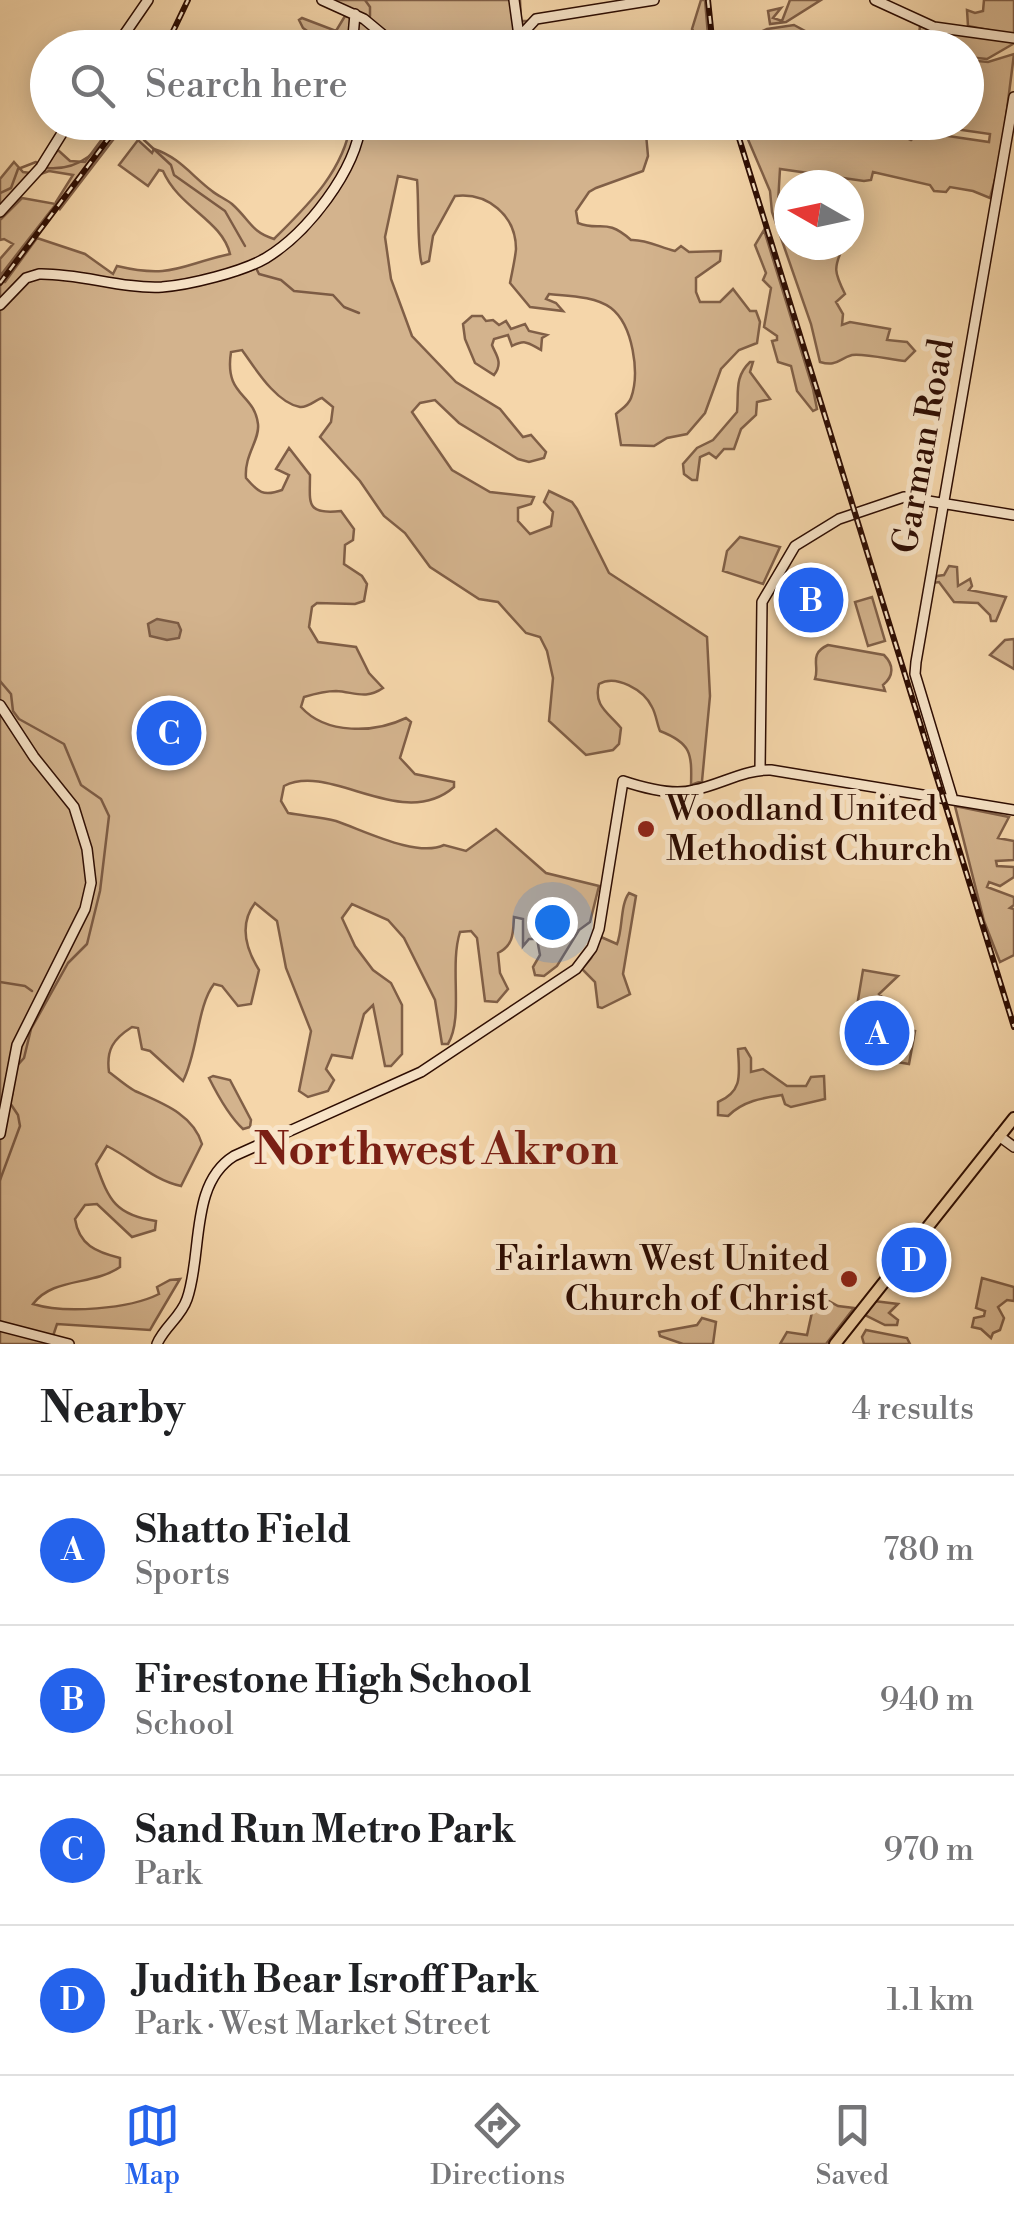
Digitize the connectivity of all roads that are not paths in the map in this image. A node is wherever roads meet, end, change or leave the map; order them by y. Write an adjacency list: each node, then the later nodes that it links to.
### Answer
1 (148, 0): 9 (street)
2 (322, 0): 6 (street)
3 (514, 0): 8 (street)
4 (654, 0): 7 (street)
5 (875, 0): 14 (street)
6 (355, 14): 10 (street); 11 (street)
7 (544, 16): 8 (street); 13 (street)
8 (518, 19): 12 (street)
9 (127, 30)
10 (354, 30)
11 (379, 30)
12 (518, 30)
13 (527, 30)
14 (950, 30)
15 (984, 34): 16 (street)
16 (1014, 38)
17 (1014, 97): 22 (street, Garman Road)
18 (59, 140): 20 (street)
19 (356, 140): 21 (street)
20 (0, 212)
21 (0, 305)
22 (942, 506): 23 (street); 25 (street); 26 (street, Garman Road)
23 (1014, 518)
24 (0, 705): 29 (street)
25 (760, 770): 26 (street); 34 (street)
26 (953, 800): 27 (street)
27 (1014, 810)
28 (1014, 1118): 30 (main road)
29 (0, 1134)
30 (1000, 1136): 31 (street); 35 (main road)
31 (1014, 1147)
32 (0, 1326): 33 (street)
33 (69, 1344)
34 (157, 1344)
35 (835, 1344)

